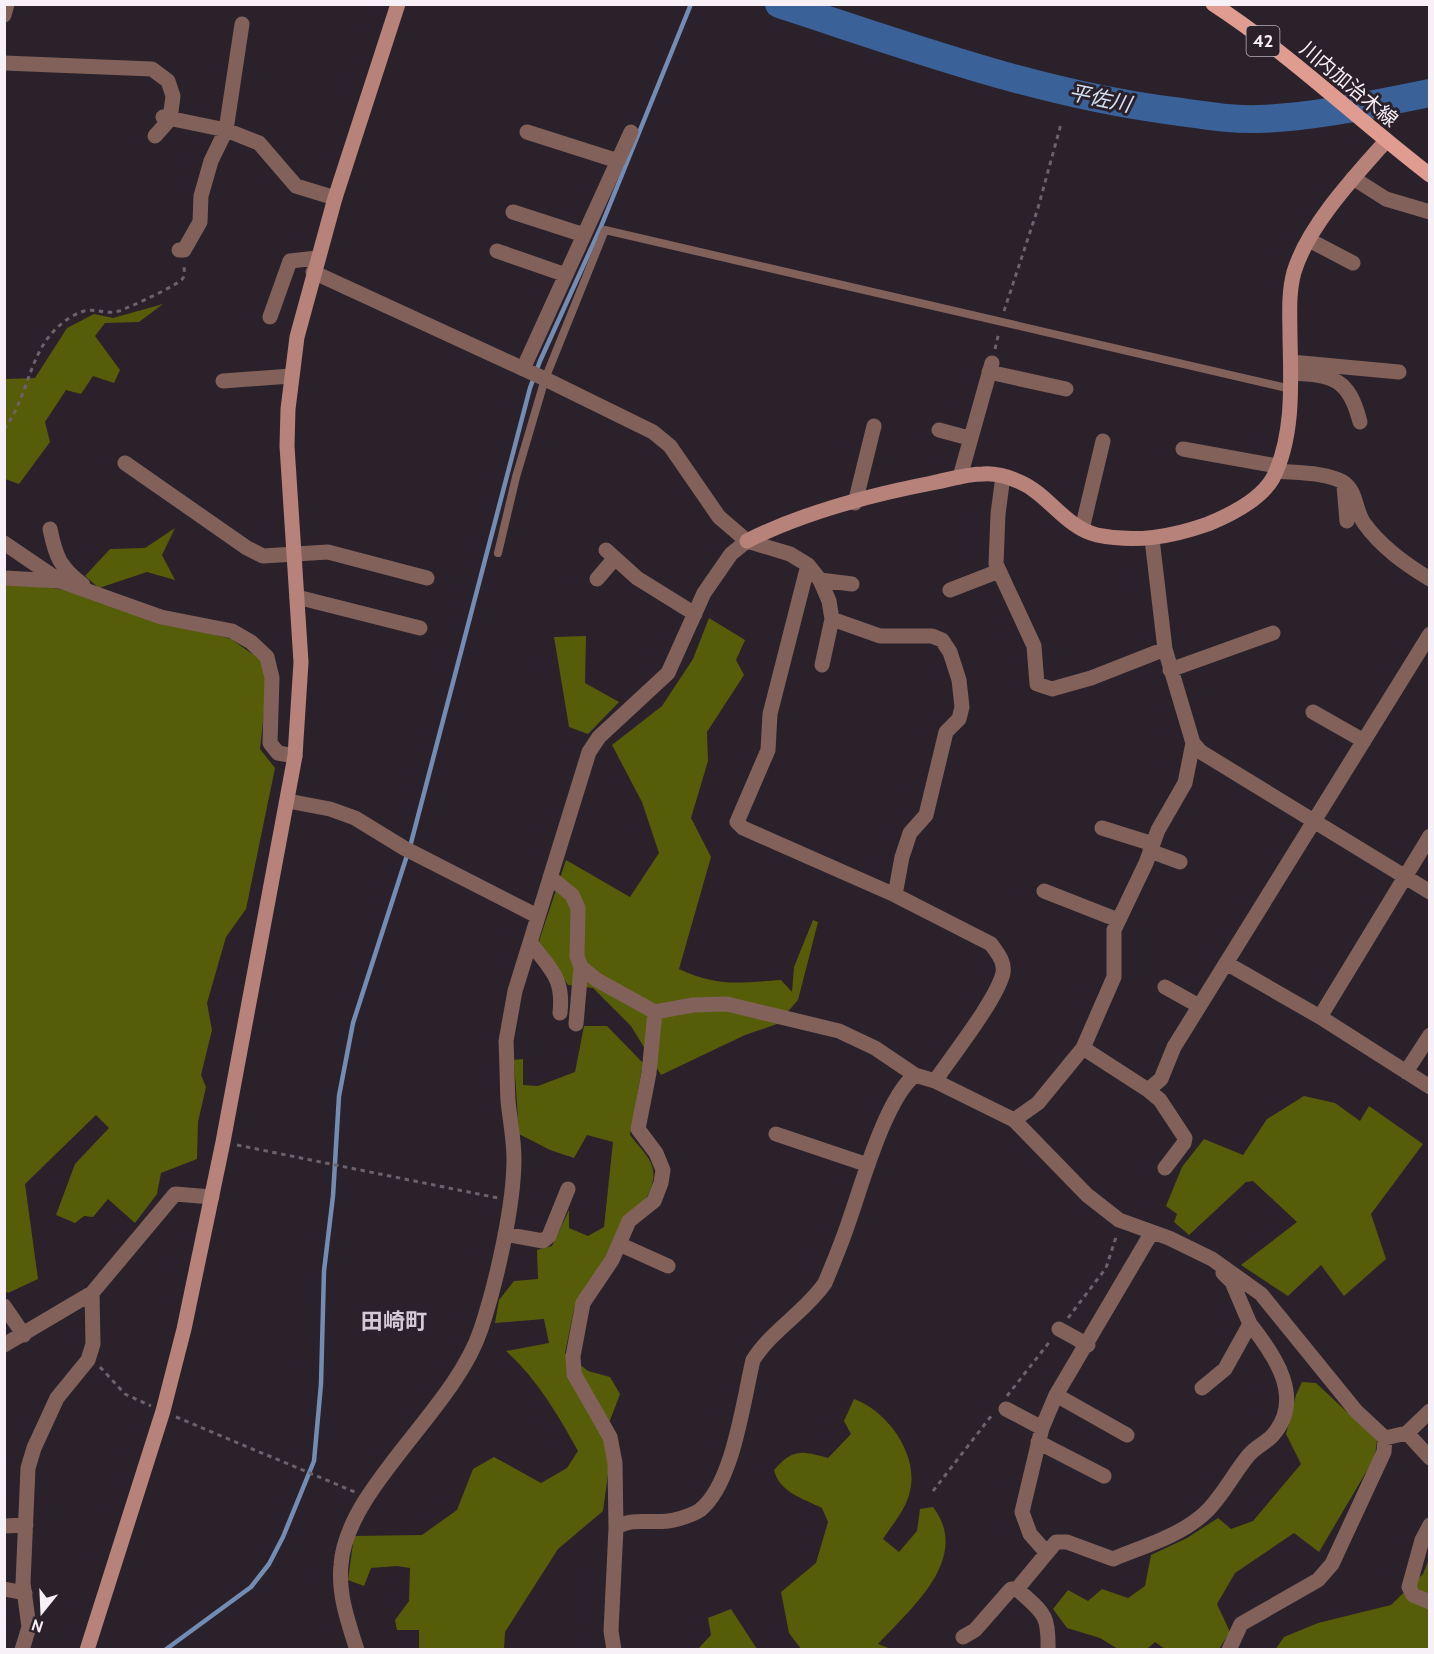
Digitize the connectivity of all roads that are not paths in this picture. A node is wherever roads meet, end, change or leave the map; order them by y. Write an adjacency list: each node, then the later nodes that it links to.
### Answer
1 (7, 4): 4 (street)
2 (398, 4): 16 (street)
3 (1213, 4): 12 (main road, 川内加治木線 / 42)
4 (4, 15)
5 (242, 24): 8 (street)
6 (4, 63): 7 (street)
7 (165, 118): 8 (street); 11 (street)
8 (226, 130): 16 (street); 21 (street)
9 (527, 132): 13 (street)
10 (631, 132): 13 (street)
11 (155, 136)
12 (1381, 137): 14 (main road, 川内加治木線 / 42); 15 (street)
13 (618, 161): 19 (street)
14 (1430, 175)
15 (1353, 178): 18 (street); 20 (street)
16 (335, 198): 24 (street)
17 (513, 212): 19 (street)
18 (1430, 212)
19 (584, 235): 25 (street)
20 (1309, 240): 23 (street); 27 (street)
21 (181, 250)
22 (497, 251): 25 (street)
23 (1353, 263)
24 (315, 265): 26 (street); 29 (street); 30 (street)
25 (566, 275): 29 (street)
26 (270, 317)
27 (1291, 367): 28 (street); 33 (street); 34 (street)
28 (1399, 372)
29 (535, 374): 33 (lane); 50 (street); 53 (lane)
30 (291, 376): 31 (street); 52 (street)
31 (223, 381)
32 (1066, 389): 37 (street)
33 (1291, 389): 41 (street)
34 (1360, 422)
35 (874, 426): 45 (street)
36 (939, 430): 37 (street)
37 (969, 438): 43 (street)
38 (1103, 441): 48 (street)
39 (1183, 449): 41 (street)
40 (125, 463): 52 (street)
41 (1276, 468): 44 (street); 49 (street)
42 (1003, 476): 43 (street); 48 (street); 55 (street)
43 (960, 477): 45 (street)
44 (1343, 482): 46 (street); 59 (street)
45 (855, 503): 50 (street)
46 (1347, 521)
47 (50, 529): 64 (street)
48 (1082, 530): 49 (street)
49 (1152, 540): 71 (street)
50 (747, 541): 54 (street); 66 (street)
51 (4, 543): 61 (street)
52 (292, 552): 57 (street); 65 (street)
53 (498, 553)
54 (808, 565): 60 (street); 88 (street)
55 (999, 571): 63 (street); 71 (street)
56 (4, 578): 61 (street)
57 (427, 578)
58 (597, 579): 66 (street)
59 (1430, 579)
60 (820, 580): 62 (street); 67 (street)
61 (60, 581): 64 (street)
62 (852, 584)
63 (950, 590)
64 (94, 595): 77 (street)
65 (297, 597): 68 (street); 77 (street)
66 (695, 614): 85 (street)
67 (832, 618): 72 (street); 88 (street)
68 (420, 628)
69 (1273, 633): 73 (street)
70 (1430, 634): 75 (street)
71 (1165, 649): 73 (street)
72 (822, 665)
73 (1170, 670): 76 (street)
74 (1313, 712): 75 (street)
75 (1364, 741): 79 (street)
76 (1193, 743): 79 (street); 82 (street)
77 (296, 756): 78 (street)
78 (288, 801): 89 (street); 112 (street)
79 (1316, 821): 84 (street); 92 (street)
80 (1102, 828): 82 (street)
81 (1430, 836): 84 (street)
82 (1151, 848): 83 (street); 90 (street)
83 (1180, 862)
84 (1405, 876): 87 (street); 98 (street)
85 (549, 877): 89 (street); 93 (street)
86 (1044, 891): 90 (street)
87 (1430, 891)
88 (895, 895): 104 (street)
89 (537, 916): 91 (street)
90 (1118, 920): 101 (street)
91 (530, 942): 97 (street); 114 (street)
92 (1226, 963): 95 (street); 98 (street)
93 (581, 967): 96 (street); 99 (street)
94 (1165, 987): 95 (street)
95 (1199, 1006): 106 (street)
96 (654, 1012): 103 (street); 115 (street)
97 (560, 1013)
98 (1320, 1017): 102 (street)
99 (576, 1024)
100 (1430, 1035): 102 (street)
101 (1083, 1048): 106 (street); 107 (street)
102 (1406, 1072): 105 (street)
103 (915, 1075): 104 (street); 109 (street)
104 (935, 1081): 107 (street)
105 (1430, 1088)
106 (1148, 1090): 110 (street)
107 (1014, 1120): 113 (street)
108 (776, 1134): 109 (street)
109 (868, 1165): 139 (street)
110 (1165, 1168)
111 (568, 1189): 114 (street)
112 (212, 1197): 119 (street); 146 (street)
113 (1152, 1232): 116 (street); 125 (street)
114 (505, 1234): 147 (street)
115 (617, 1248): 117 (street); 118 (street); 139 (street)
116 (1212, 1259): 121 (street); 133 (street)
117 (668, 1266)
118 (652, 1268)
119 (92, 1293): 123 (street); 138 (street)
120 (4, 1306): 123 (street)
121 (1250, 1324): 126 (street); 140 (street)
122 (1059, 1329): 125 (street)
123 (24, 1335): 124 (street)
124 (4, 1345)
125 (1088, 1345): 127 (street)
126 (1202, 1388)
127 (1056, 1395): 131 (street); 132 (street)
128 (1002, 1407): 131 (street)
129 (1430, 1411): 130 (street)
130 (1407, 1433): 133 (street); 134 (street)
131 (1040, 1435): 135 (street); 140 (street)
132 (1127, 1435)
133 (1385, 1438): 150 (street)
134 (1430, 1458)
135 (1104, 1476)
136 (1430, 1525): 143 (street)
137 (4, 1526): 138 (street)
138 (26, 1526): 142 (street)
139 (616, 1528): 148 (street)
140 (1046, 1552): 141 (street)
141 (1017, 1589): 144 (street); 149 (street)
142 (11, 1592): 145 (street)
143 (1430, 1602)
144 (963, 1637)
145 (22, 1650)
146 (87, 1650)
147 (357, 1650)
148 (614, 1650)
149 (1048, 1650)
150 (1229, 1650)

